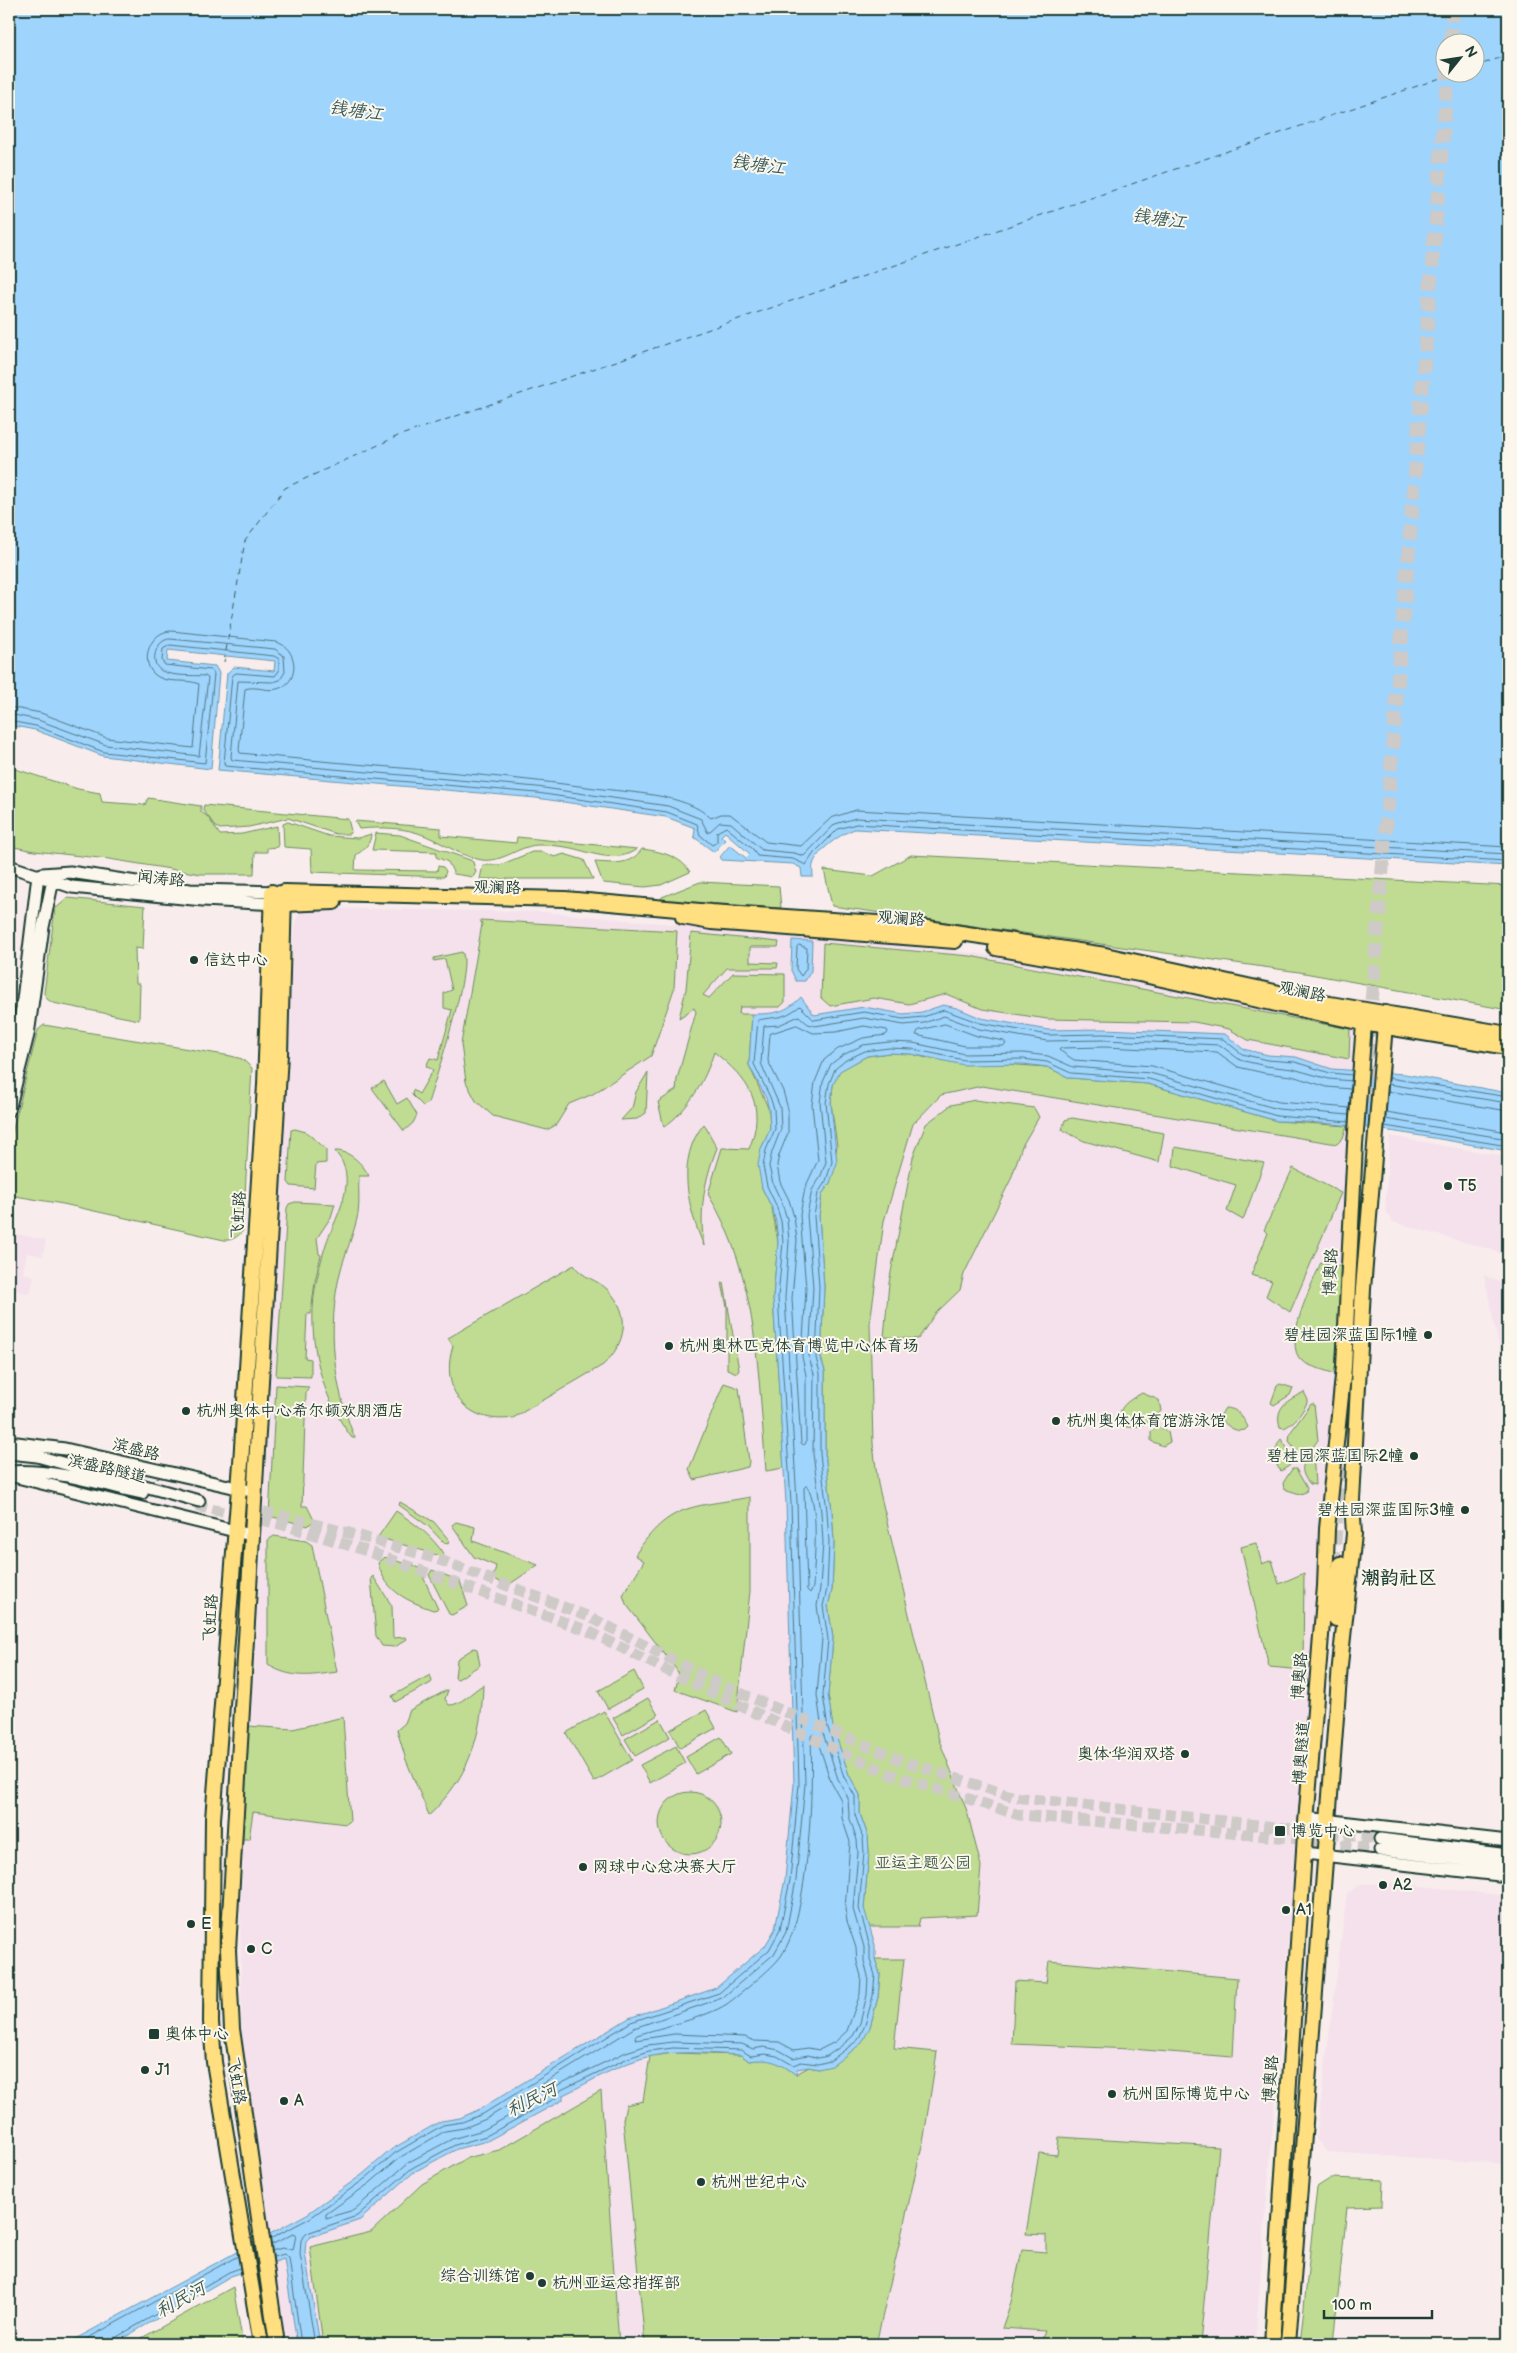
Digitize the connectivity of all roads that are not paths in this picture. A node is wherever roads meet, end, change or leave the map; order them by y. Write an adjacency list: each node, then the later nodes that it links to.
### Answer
1 (9, 866): 2 (main road, 闻涛路)
2 (38, 875): 3 (main road, 闻涛路); 4 (main road, 闻涛路); 9 (main road)
3 (53, 880): 4 (main road, 闻涛路); 10 (main road)
4 (277, 898): 5 (main road, 观澜路); 14 (main road, 飞虹路); 15 (main road, 飞虹路)
5 (1364, 1017): 6 (main road, 观澜路); 19 (main road, 博奥路)
6 (1385, 1020): 7 (main road, 观澜路); 8 (main road, 观澜路); 18 (main road, 博奥路)
7 (1508, 1034)
8 (1508, 1047)
9 (9, 1077)
10 (9, 1110)
11 (9, 1442): 14 (main road, 滨盛路)
12 (9, 1453): 13 (main road, 滨盛路隧道)
13 (9, 1473): 16 (main road)
14 (238, 1488): 15 (main road, 滨盛路); 16 (main road, 飞虹路)
15 (255, 1493): 17 (main road, 飞虹路)
16 (234, 1532): 17 (main road); 27 (main road, 飞虹路)
17 (251, 1535): 28 (main road, 飞虹路)
18 (1336, 1722): 19 (main road, 博奥隧道); 20 (main road, 博奥路)
19 (1310, 1819): 20 (main road); 22 (main road, 博奥路)
20 (1329, 1822): 21 (main road); 23 (main road, 博奥路)
21 (1508, 1841)
22 (1304, 1852): 23 (main road); 29 (main road, 博奥路)
23 (1326, 1855): 26 (main road); 30 (main road, 博奥路)
24 (1508, 1855): 25 (main road)
25 (1508, 1865)
26 (1508, 1876)
27 (261, 2344)
28 (277, 2344)
29 (1272, 2344)
30 (1288, 2344)

